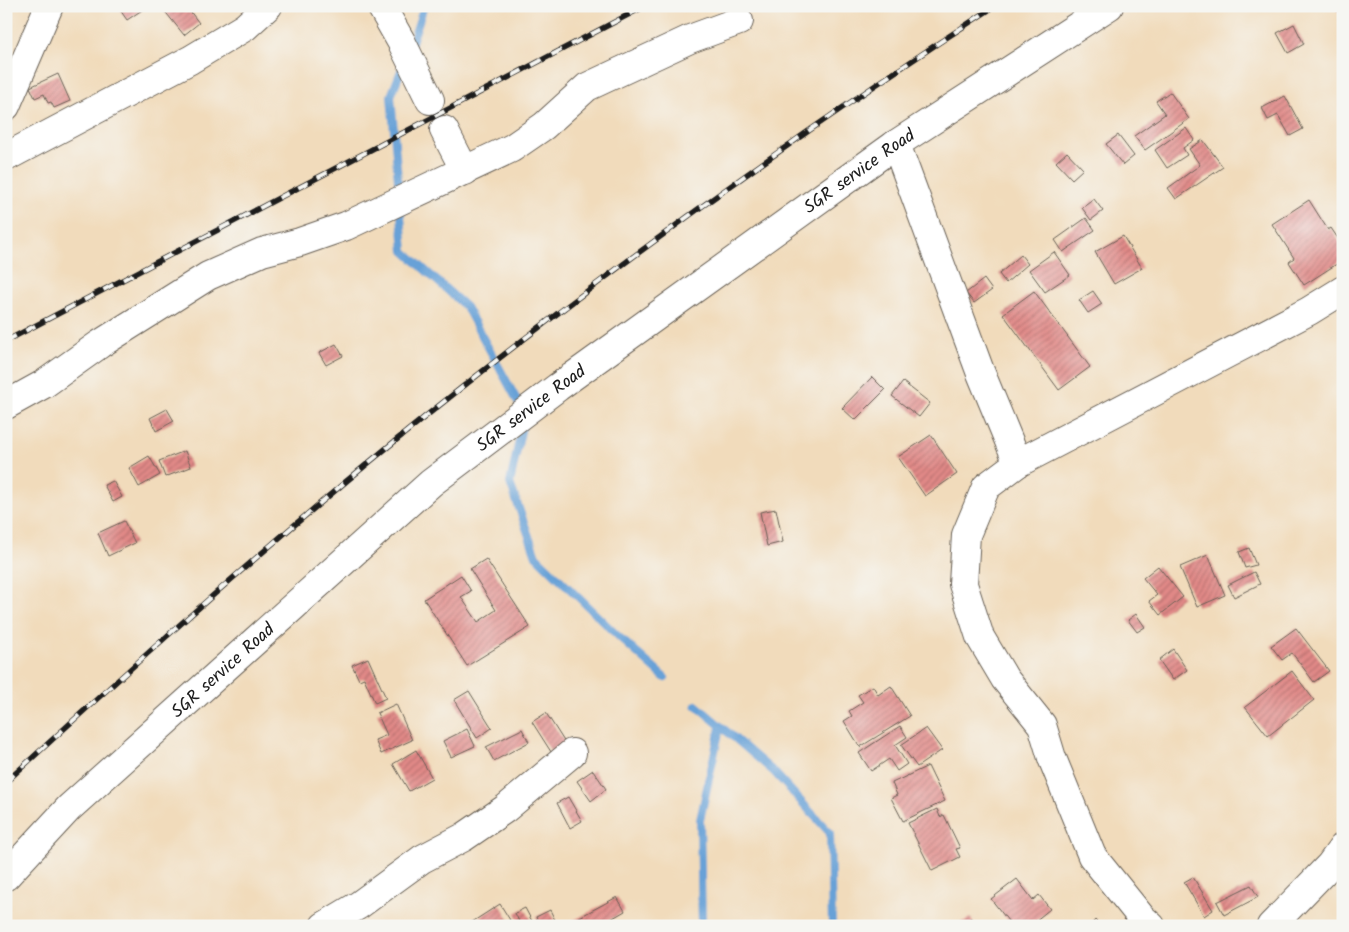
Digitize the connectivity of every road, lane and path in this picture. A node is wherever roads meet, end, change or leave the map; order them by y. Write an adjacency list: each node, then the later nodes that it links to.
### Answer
1 (49, 6): 7 (street)
2 (268, 6): 10 (street)
3 (381, 6): 6 (street)
4 (1108, 6): 9 (street, SGR service Road)
5 (739, 21): 11 (street)
6 (430, 100)
7 (6, 106)
8 (444, 130): 11 (street)
9 (896, 144): 14 (street); 17 (street, SGR service Road)
10 (6, 157)
11 (465, 171): 13 (street)
12 (1343, 290): 14 (street)
13 (6, 405)
14 (1018, 463): 19 (street)
15 (572, 753): 18 (street)
16 (1343, 847): 20 (street)
17 (6, 876)
18 (324, 926)
19 (1151, 926)
20 (1271, 926)

